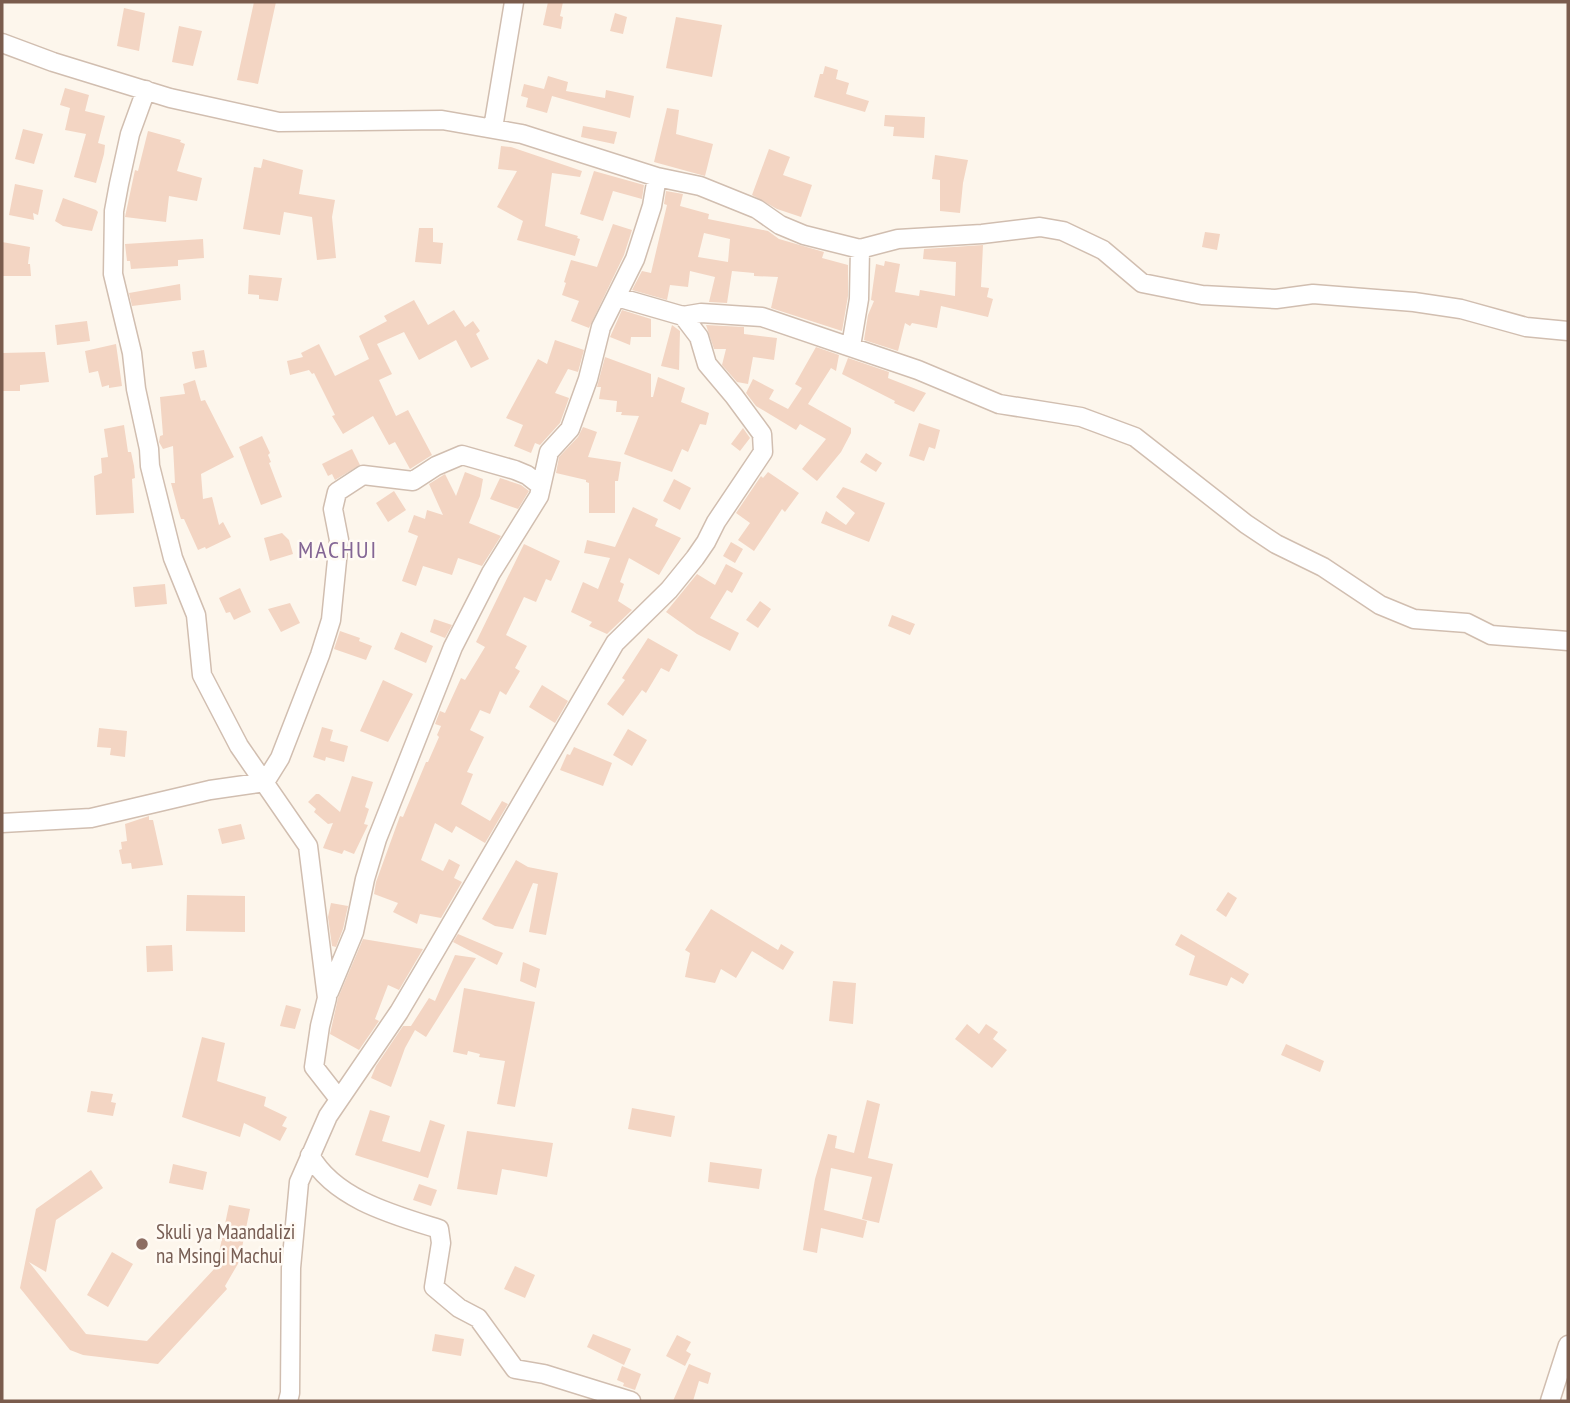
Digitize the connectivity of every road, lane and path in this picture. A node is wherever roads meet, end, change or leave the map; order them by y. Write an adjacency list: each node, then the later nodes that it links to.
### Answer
1 (514, 2): 4 (street)
2 (2, 43): 3 (street)
3 (146, 90): 4 (street); 13 (street)
4 (493, 128): 5 (street)
5 (657, 177): 6 (street); 7 (street)
6 (860, 249): 9 (street); 10 (street)
7 (617, 297): 8 (street); 11 (street)
8 (682, 316): 10 (street); 16 (street)
9 (1568, 331)
10 (851, 346): 12 (street)
11 (541, 486): 13 (street); 15 (street)
12 (1568, 641)
13 (265, 782): 14 (street); 15 (street)
14 (2, 823)
15 (327, 998): 16 (street)
16 (339, 1099): 17 (street)
17 (310, 1155): 19 (street); 20 (street)
18 (1568, 1345): 21 (street)
19 (288, 1401)
20 (631, 1401)
21 (1550, 1401)

